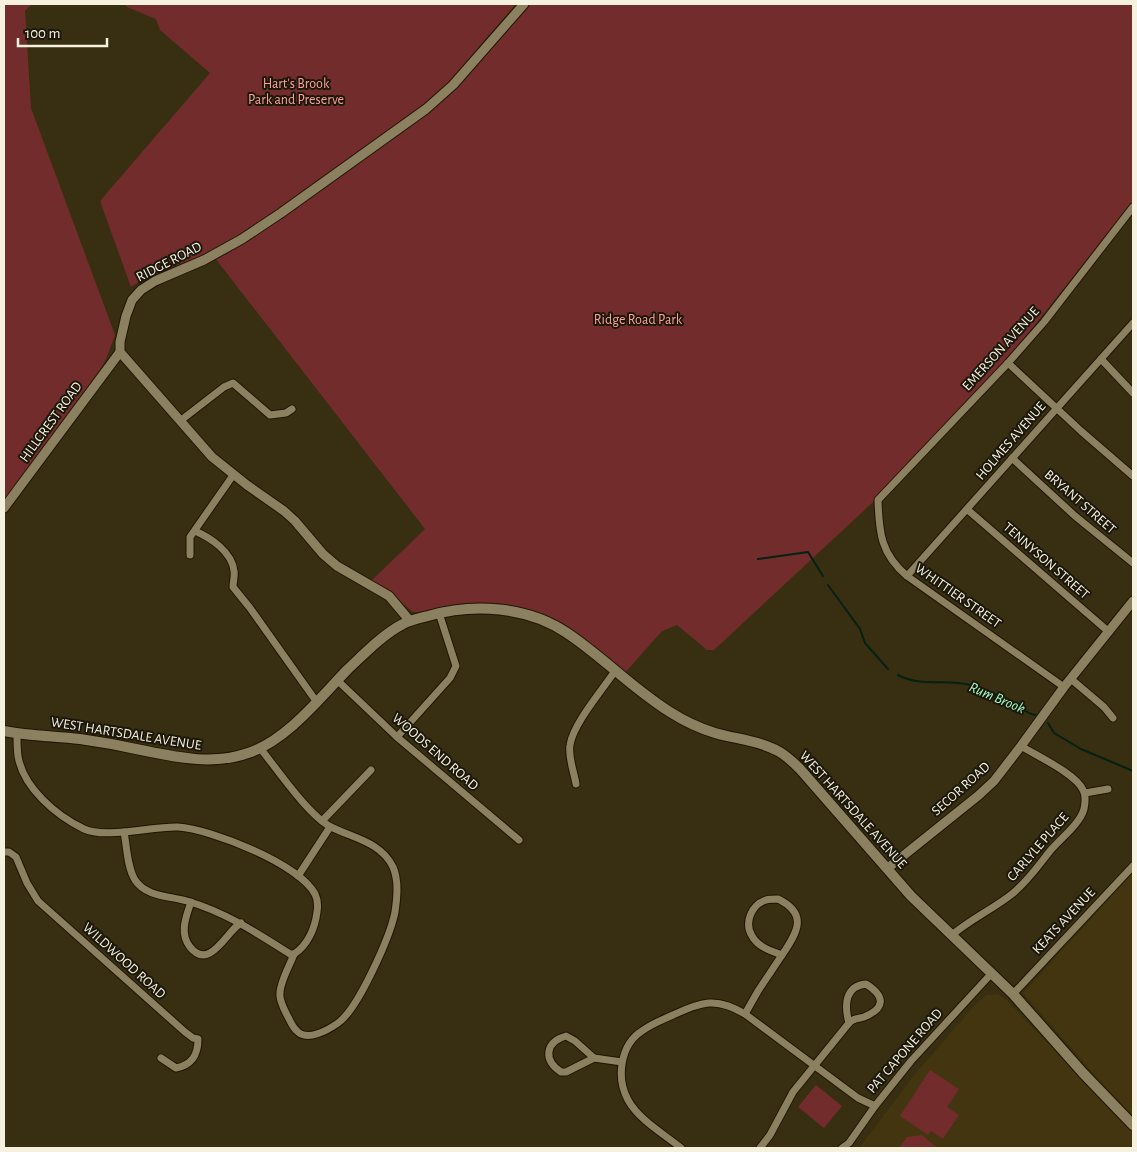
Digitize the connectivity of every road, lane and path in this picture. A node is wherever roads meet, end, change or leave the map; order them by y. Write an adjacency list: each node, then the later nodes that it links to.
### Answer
1 (524, 4): 4 (street, RIDGE ROAD)
2 (1133, 207): 6 (street, EMERSON AVENUE)
3 (1133, 323): 5 (street, HOLMES AVENUE)
4 (120, 352): 10 (street); 15 (street, HILLCREST ROAD)
5 (1101, 359): 7 (street); 8 (street, HOLMES AVENUE)
6 (1008, 363): 8 (street); 14 (street, EMERSON AVENUE)
7 (1133, 393)
8 (1056, 408): 11 (street, HOLMES AVENUE); 13 (street)
9 (292, 409): 10 (street)
10 (180, 422): 12 (street)
11 (1012, 458): 16 (street, HOLMES AVENUE); 19 (street, BRYANT STREET)
12 (234, 474): 17 (street); 23 (street)
13 (1133, 476)
14 (878, 500): 20 (street, WHITTIER STREET)
15 (4, 508)
16 (968, 510): 20 (street, HOLMES AVENUE); 24 (street, TENNYSON STREET)
17 (195, 531): 18 (street); 29 (street)
18 (190, 555)
19 (1133, 563)
20 (907, 576): 28 (street, WHITTIER STREET)
21 (1133, 601): 24 (street, SECOR ROAD)
22 (438, 613): 23 (main road, WEST HARTSDALE AVENUE); 25 (main road, WEST HARTSDALE AVENUE); 33 (street)
23 (410, 621): 27 (main road, WEST HARTSDALE AVENUE)
24 (1108, 632): 26 (street, SECOR ROAD)
25 (615, 671): 37 (street); 46 (main road, WEST HARTSDALE AVENUE)
26 (1071, 679): 28 (street, SECOR ROAD); 30 (street)
27 (337, 680): 29 (main road, WEST HARTSDALE AVENUE); 33 (street, WOODS END ROAD)
28 (1064, 687): 34 (street, SECOR ROAD)
29 (316, 701): 35 (main road, WEST HARTSDALE AVENUE)
30 (1113, 718)
31 (4, 731): 32 (main road, WEST HARTSDALE AVENUE)
32 (17, 734): 35 (main road, WEST HARTSDALE AVENUE); 42 (street)
33 (397, 737): 43 (street, WOODS END ROAD)
34 (1021, 746): 39 (street); 46 (street, SECOR ROAD)
35 (260, 748): 40 (street)
36 (371, 770): 40 (street)
37 (576, 784)
38 (1108, 789): 39 (street)
39 (1085, 793): 50 (street, CARLYLE PLACE)
40 (322, 821): 41 (street)
41 (330, 827): 47 (street); 51 (street)
42 (124, 832): 47 (street); 48 (street)
43 (519, 840)
44 (4, 852): 57 (street, WILDWOOD ROAD)
45 (1133, 866): 54 (street, KEATS AVENUE)
46 (888, 868): 50 (main road, WEST HARTSDALE AVENUE)
47 (298, 876): 51 (street)
48 (190, 902): 49 (street); 49 (street)
49 (241, 923): 51 (street)
50 (952, 935): 53 (main road, WEST HARTSDALE AVENUE)
51 (294, 954)
52 (782, 955): 52 (street); 55 (street)
53 (991, 974): 54 (main road, WEST HARTSDALE AVENUE); 61 (street, PAT CAPONE ROAD)
54 (1013, 994): 62 (main road, WEST HARTSDALE AVENUE)
55 (745, 1014): 59 (street); 60 (street)
56 (849, 1023): 56 (street); 60 (street)
57 (161, 1058)
58 (594, 1058): 58 (street); 59 (street)
59 (622, 1062): 63 (street)
60 (814, 1065): 61 (street); 64 (street)
61 (875, 1106): 65 (street, PAT CAPONE ROAD)
62 (1133, 1125)
63 (681, 1148)
64 (760, 1148)
65 (842, 1148)

